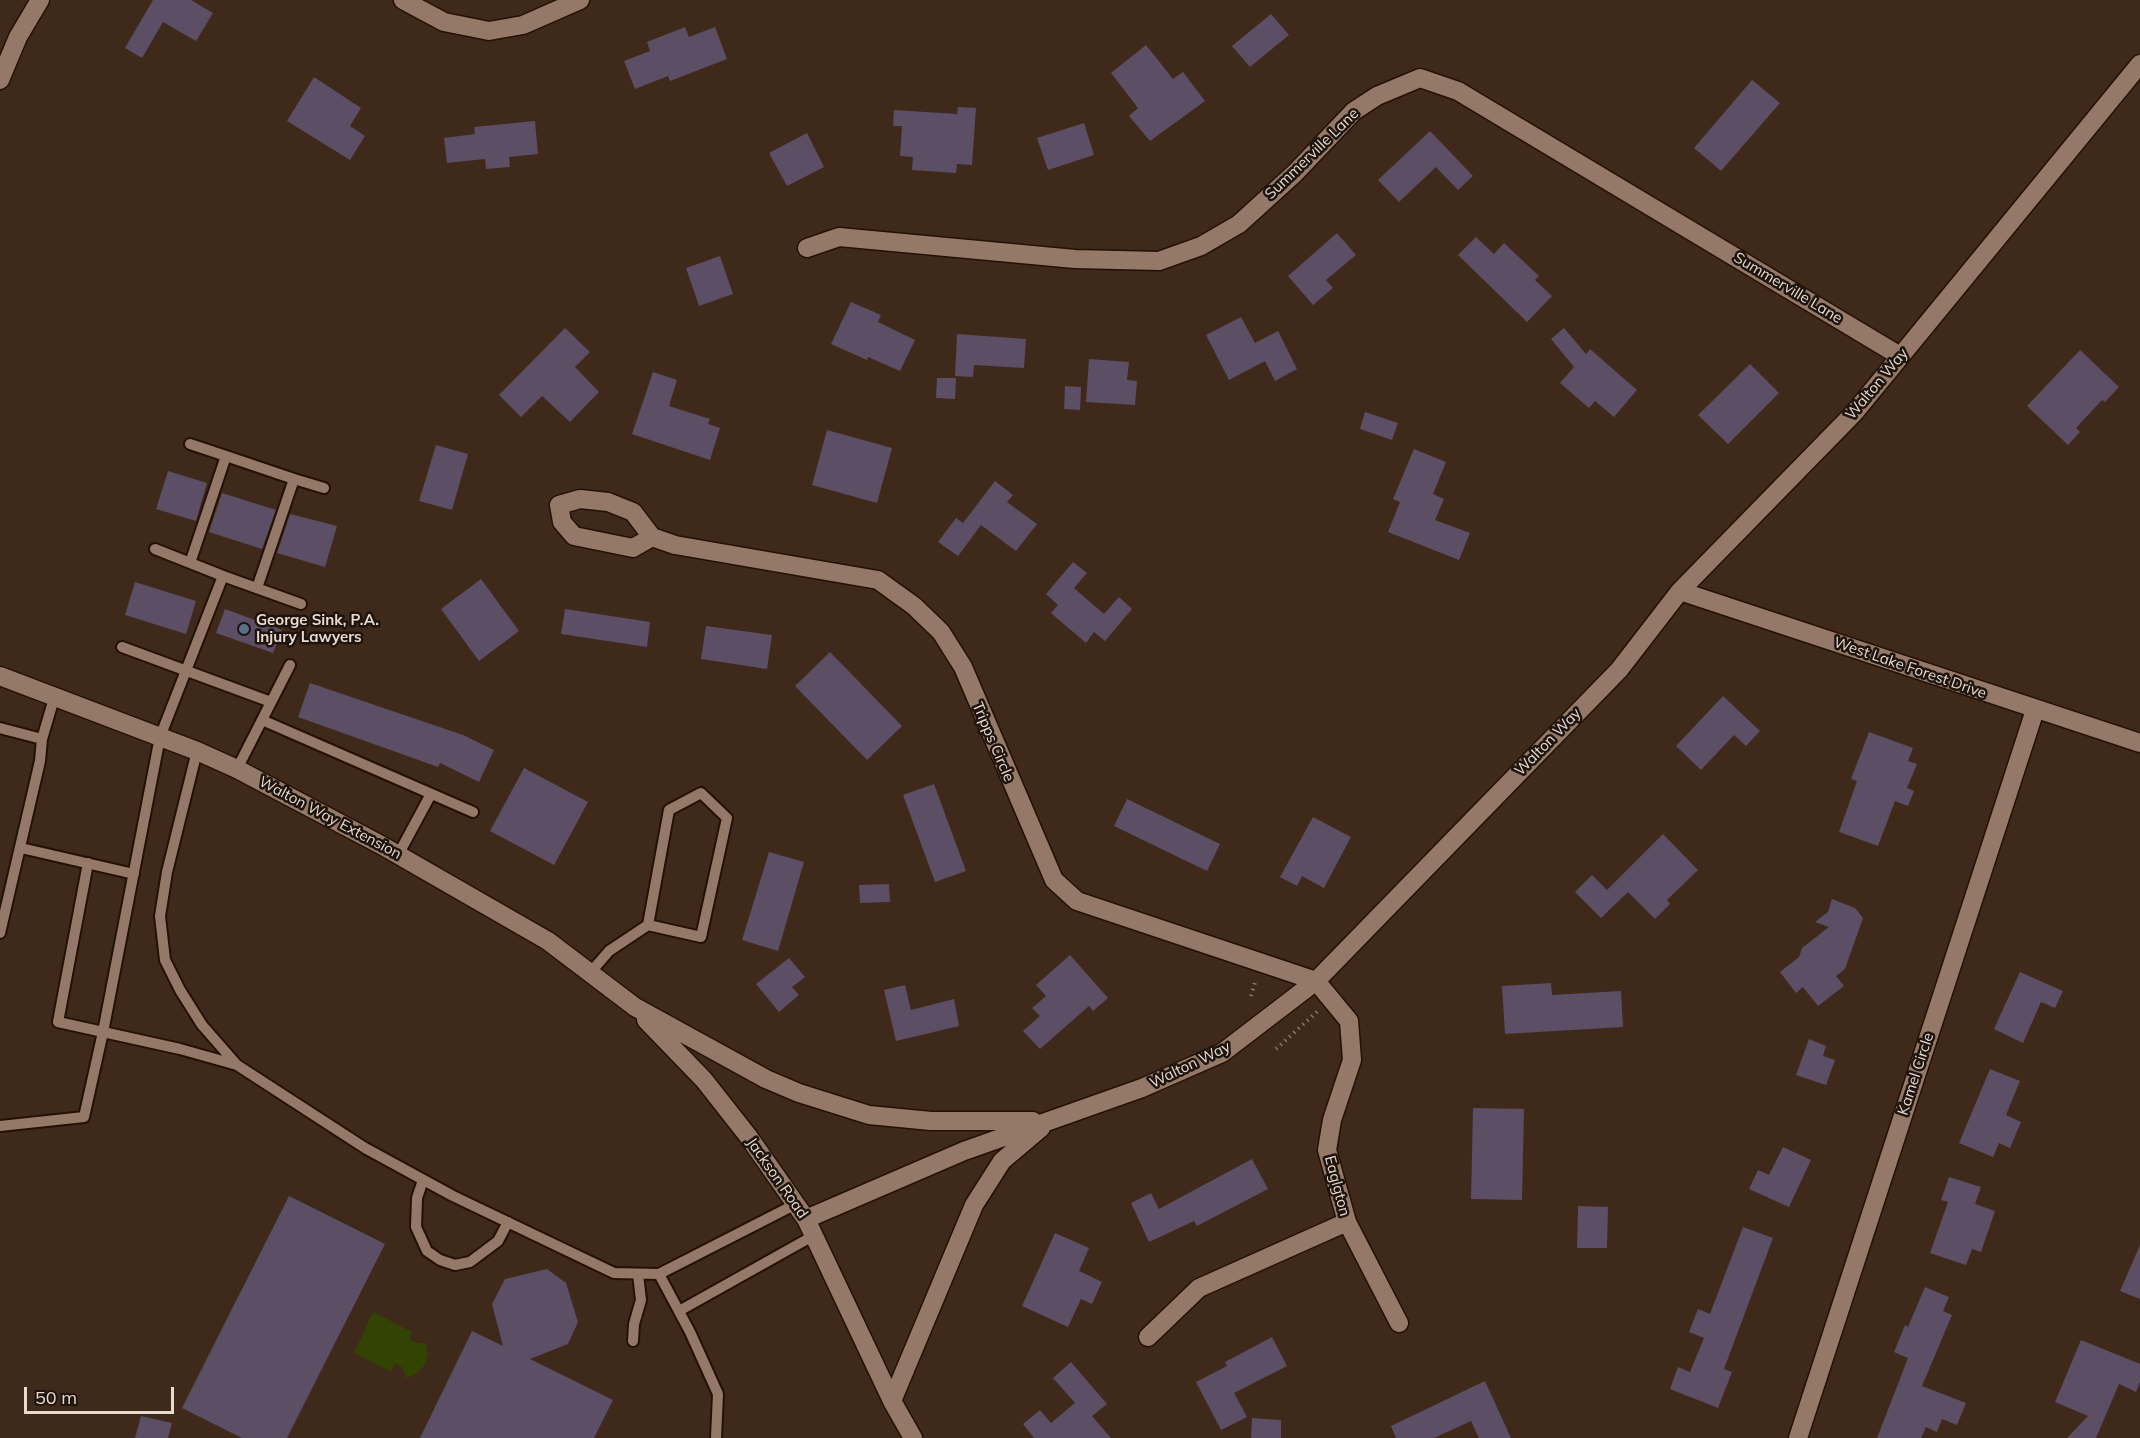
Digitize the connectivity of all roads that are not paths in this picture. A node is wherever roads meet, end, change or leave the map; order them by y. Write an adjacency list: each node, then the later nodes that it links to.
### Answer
1 (40, 0): 5 (street)
2 (403, 0): 3 (street)
3 (580, 0)
4 (2140, 64): 7 (street, Walton Way)
5 (0, 80)
6 (807, 248): 7 (street, Summerville Lane)
7 (1900, 356): 17 (street, Walton Way)
8 (190, 444): 9 (lane)
9 (226, 456): 10 (lane); 14 (lane)
10 (294, 479): 11 (lane); 16 (lane)
11 (324, 488)
12 (652, 537): 42 (street, Tripps Circle)
13 (155, 549): 14 (lane)
14 (190, 563): 15 (lane)
15 (223, 576): 16 (lane); 21 (lane)
16 (257, 588): 18 (lane)
17 (1680, 591): 25 (street, West Lake Forest Drive); 42 (street, Walton Way)
18 (301, 604)
19 (122, 647): 21 (lane)
20 (290, 665): 24 (lane)
21 (186, 671): 24 (lane); 28 (lane)
22 (0, 676): 23 (street, Walton Way Extension)
23 (55, 695): 28 (street, Walton Way Extension); 29 (lane)
24 (271, 702): 26 (lane)
25 (2035, 710): 30 (street, West Lake Forest Drive); 61 (street, Kamel Circle)
26 (262, 720): 32 (lane); 33 (lane)
27 (0, 728): 29 (lane)
28 (160, 737): 31 (street, Walton Way Extension); 38 (lane)
29 (42, 740): 35 (lane)
30 (2140, 743)
31 (197, 751): 32 (street, Walton Way Extension); 45 (lane)
32 (237, 769): 36 (street, Walton Way Extension)
33 (431, 794): 34 (lane); 36 (lane)
34 (473, 812)
35 (21, 848): 37 (lane); 40 (lane)
36 (398, 855): 41 (street, Walton Way Extension)
37 (88, 863): 38 (lane); 44 (lane)
38 (134, 874): 44 (lane)
39 (648, 925): 39 (lane); 41 (lane)
40 (0, 933)
41 (590, 973): 43 (street, Walton Way Extension)
42 (1316, 981): 46 (street, Walton Way); 51 (street, Eaglgton)
43 (635, 1007): 46 (street); 49 (street, Jackson Road)
44 (104, 1032): 45 (lane); 47 (lane)
45 (237, 1065): 48 (lane)
46 (1050, 1121): 49 (street, Walton Way); 58 (street)
47 (0, 1126)
48 (423, 1180): 50 (lane); 50 (lane)
49 (805, 1220): 53 (lane); 54 (lane); 58 (street, Jackson Road)
50 (508, 1222): 52 (lane)
51 (1347, 1222): 55 (street, Eaglgton); 56 (street)
52 (638, 1274): 53 (lane); 57 (lane)
53 (659, 1274): 54 (lane)
54 (679, 1311): 59 (lane)
55 (1399, 1323)
56 (1148, 1337)
57 (633, 1341)
58 (892, 1401): 60 (street, Jackson Road)
59 (716, 1438)
60 (914, 1438)
61 (1798, 1438)

